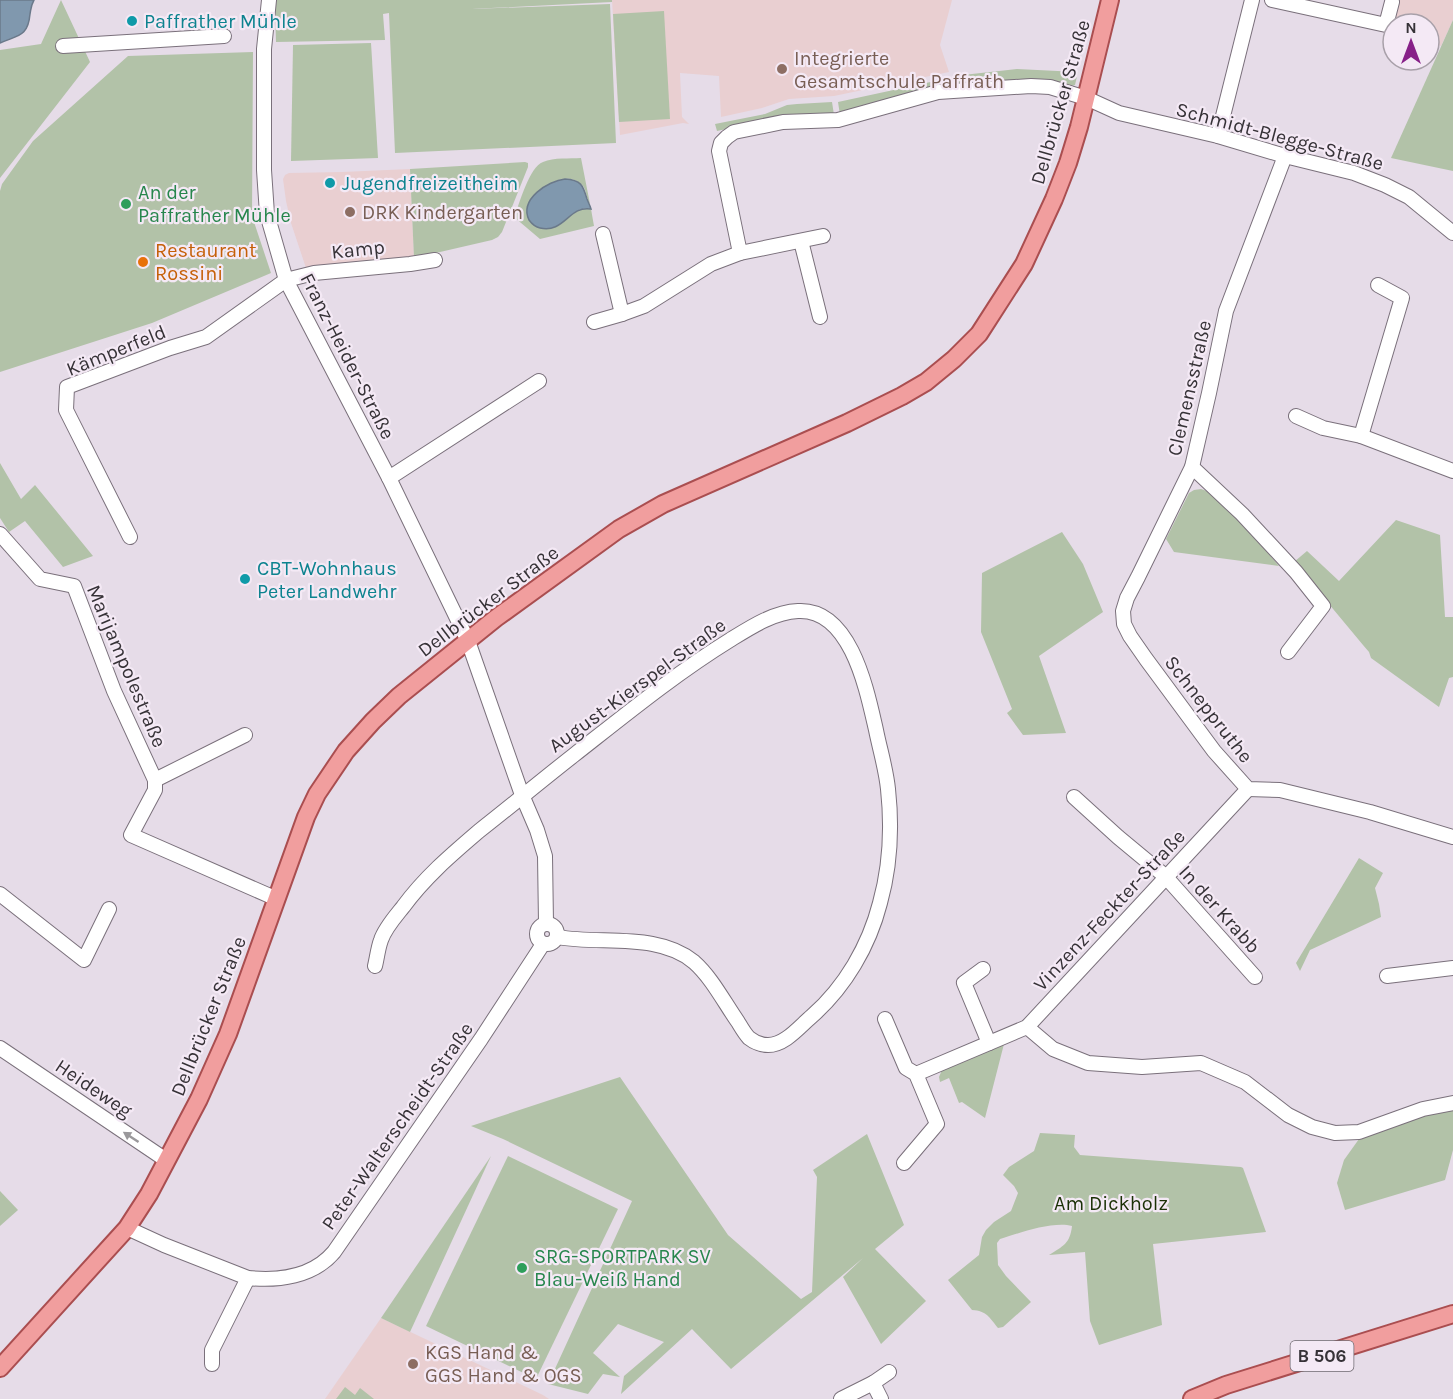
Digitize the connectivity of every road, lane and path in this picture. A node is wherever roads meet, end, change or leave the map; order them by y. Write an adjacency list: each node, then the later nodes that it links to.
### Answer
1 (269, 0): 17 (street, Franz-Heider-Straße)
2 (1110, 0): 8 (main road, Dellbrücker Straße)
3 (1252, 0): 9 (street)
4 (1272, 0): 5 (street)
5 (1392, 2)
6 (224, 36): 7 (street)
7 (63, 46)
8 (1086, 98): 9 (street, Schmidt-Blegge-Straße); 15 (street, Schmidt-Blegge-Straße); 31 (main road, Dellbrücker Straße)
9 (1218, 136): 10 (street, Schmidt-Blegge-Straße)
10 (1285, 156): 12 (street, Schmidt-Blegge-Straße); 25 (street, Clemensstraße)
11 (603, 234): 19 (street)
12 (1453, 234)
13 (823, 236): 14 (street)
14 (801, 241): 15 (street); 20 (street)
15 (740, 253): 19 (street)
16 (435, 260): 17 (street, Kamp)
17 (286, 280): 27 (street, Franz-Heider-Straße); 29 (street, Kämperfeld)
18 (1378, 285): 24 (street)
19 (622, 314): 21 (street)
20 (820, 317)
21 (594, 322)
22 (538, 381): 27 (street)
23 (1296, 416): 24 (street)
24 (1361, 436): 26 (street)
25 (1192, 467): 30 (street, Clemensstraße); 32 (street)
26 (1453, 471)
27 (389, 477): 31 (street, Franz-Heider-Straße)
28 (0, 534): 34 (street, Marijampolestraße)
29 (130, 537)
30 (1124, 624): 35 (street, Schneppruthe)
31 (468, 641): 36 (street, Peter-Walterscheidt-Straße); 41 (main road, Dellbrücker Straße)
32 (1288, 652)
33 (245, 735): 34 (street, Marijampolestraße)
34 (155, 780): 41 (street)
35 (1248, 789): 38 (street, Schneppruthe); 39 (street, Vinzenz-Feckter-Straße)
36 (522, 795): 43 (street, Peter-Walterscheidt-Straße); 44 (street, August-Kierspel-Straße); 46 (street)
37 (1074, 797): 39 (street, In der Krabb)
38 (1453, 837)
39 (1166, 876): 50 (street, In der Krabb); 52 (street, Vinzenz-Feckter-Straße)
40 (0, 894): 42 (street)
41 (277, 899): 57 (main road, Dellbrücker Straße)
42 (109, 909)
43 (546, 923): 44 (street); 45 (street, Peter-Walterscheidt-Straße)
44 (558, 937): 45 (street)
45 (543, 944): 60 (street, Peter-Walterscheidt-Straße)
46 (375, 966)
47 (1453, 968): 49 (street)
48 (982, 969): 53 (street)
49 (1387, 976)
50 (1254, 977)
51 (885, 1019): 55 (street)
52 (1027, 1027): 53 (street, Vinzenz-Feckter-Straße); 56 (street)
53 (989, 1043): 55 (street, Vinzenz-Feckter-Straße)
54 (0, 1047): 57 (street, Heideweg, one-way to 54)
55 (916, 1074): 58 (street)
56 (1453, 1103)
57 (166, 1160): 59 (main road, Dellbrücker Straße)
58 (904, 1163)
59 (127, 1228): 60 (street, Peter-Walterscheidt-Straße); 63 (main road, Dellbrücker Straße)
60 (248, 1278): 62 (street)
61 (1453, 1314): 68 (main road, B 506)
62 (212, 1364)
63 (0, 1368)
64 (889, 1372): 65 (street)
65 (873, 1383): 66 (street); 67 (street)
66 (841, 1399)
67 (881, 1399)
68 (1192, 1399)

